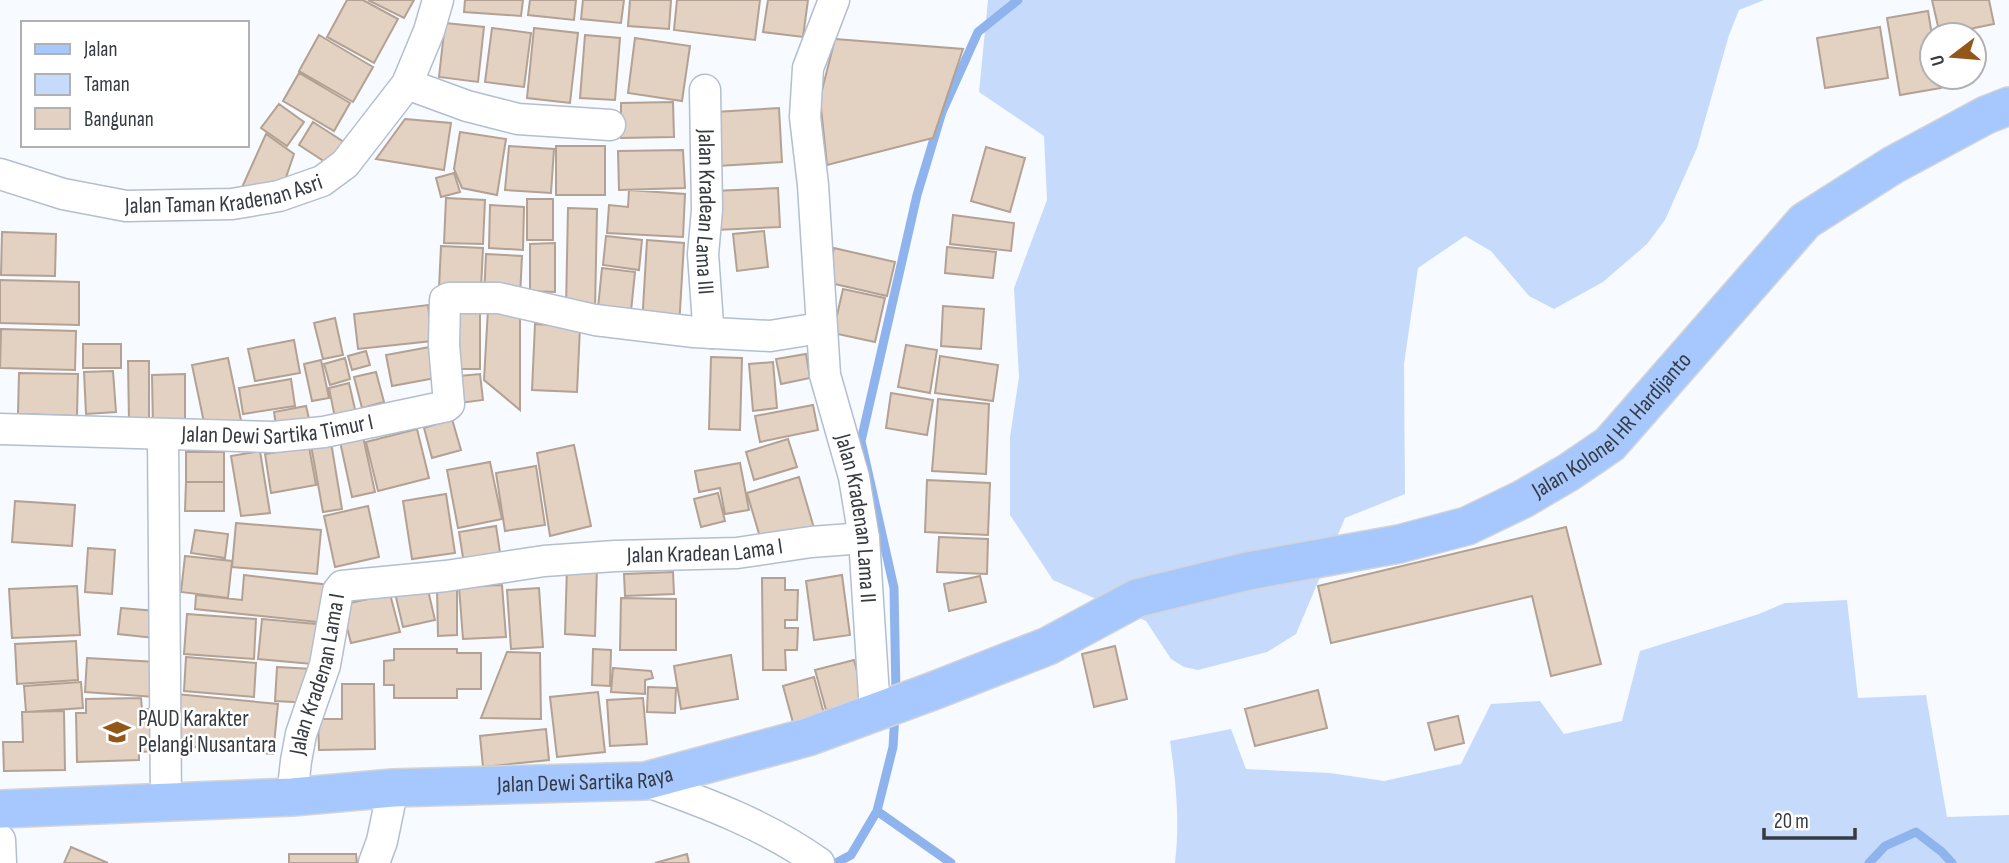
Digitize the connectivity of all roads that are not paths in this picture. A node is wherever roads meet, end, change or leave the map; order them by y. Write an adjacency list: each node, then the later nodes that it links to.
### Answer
1 (438, 0): 3 (street, Jalan Taman Kradenan Asri)
2 (834, 0): 8 (street, Jalan Kradenan Lama II)
3 (407, 84): 6 (street); 7 (street, Jalan Taman Kradenan Asri)
4 (705, 90): 9 (street, Jalan Kradean Lama III)
5 (2009, 106): 14 (main road, Jalan Kolonel HR Hardijanto)
6 (610, 125)
7 (0, 174)
8 (820, 328): 9 (street); 12 (street, Jalan Kradenan Lama II)
9 (711, 333): 11 (street, Jalan Dewi Sartika Timur I)
10 (0, 429): 11 (street, Jalan Dewi Sartika Timur I)
11 (163, 436): 19 (street)
12 (864, 538): 13 (street, Jalan Kradean Lama I); 15 (street, Jalan Kradenan Lama II)
13 (544, 561): 18 (street, Jalan Kradenan Lama I)
14 (1137, 598): 15 (main road, Jalan Dewi Sartika Raya)
15 (880, 710): 16 (main road, Jalan Dewi Sartika Raya)
16 (645, 781): 17 (main road, Jalan Dewi Sartika Raya); 22 (street)
17 (393, 788): 18 (main road, Jalan Dewi Sartika Raya); 24 (street)
18 (292, 797): 19 (main road, Jalan Dewi Sartika Raya)
19 (166, 803): 20 (main road, Jalan Dewi Sartika Raya)
20 (0, 809)
21 (0, 840): 23 (street)
22 (816, 861)
23 (1, 863)
24 (374, 863)

